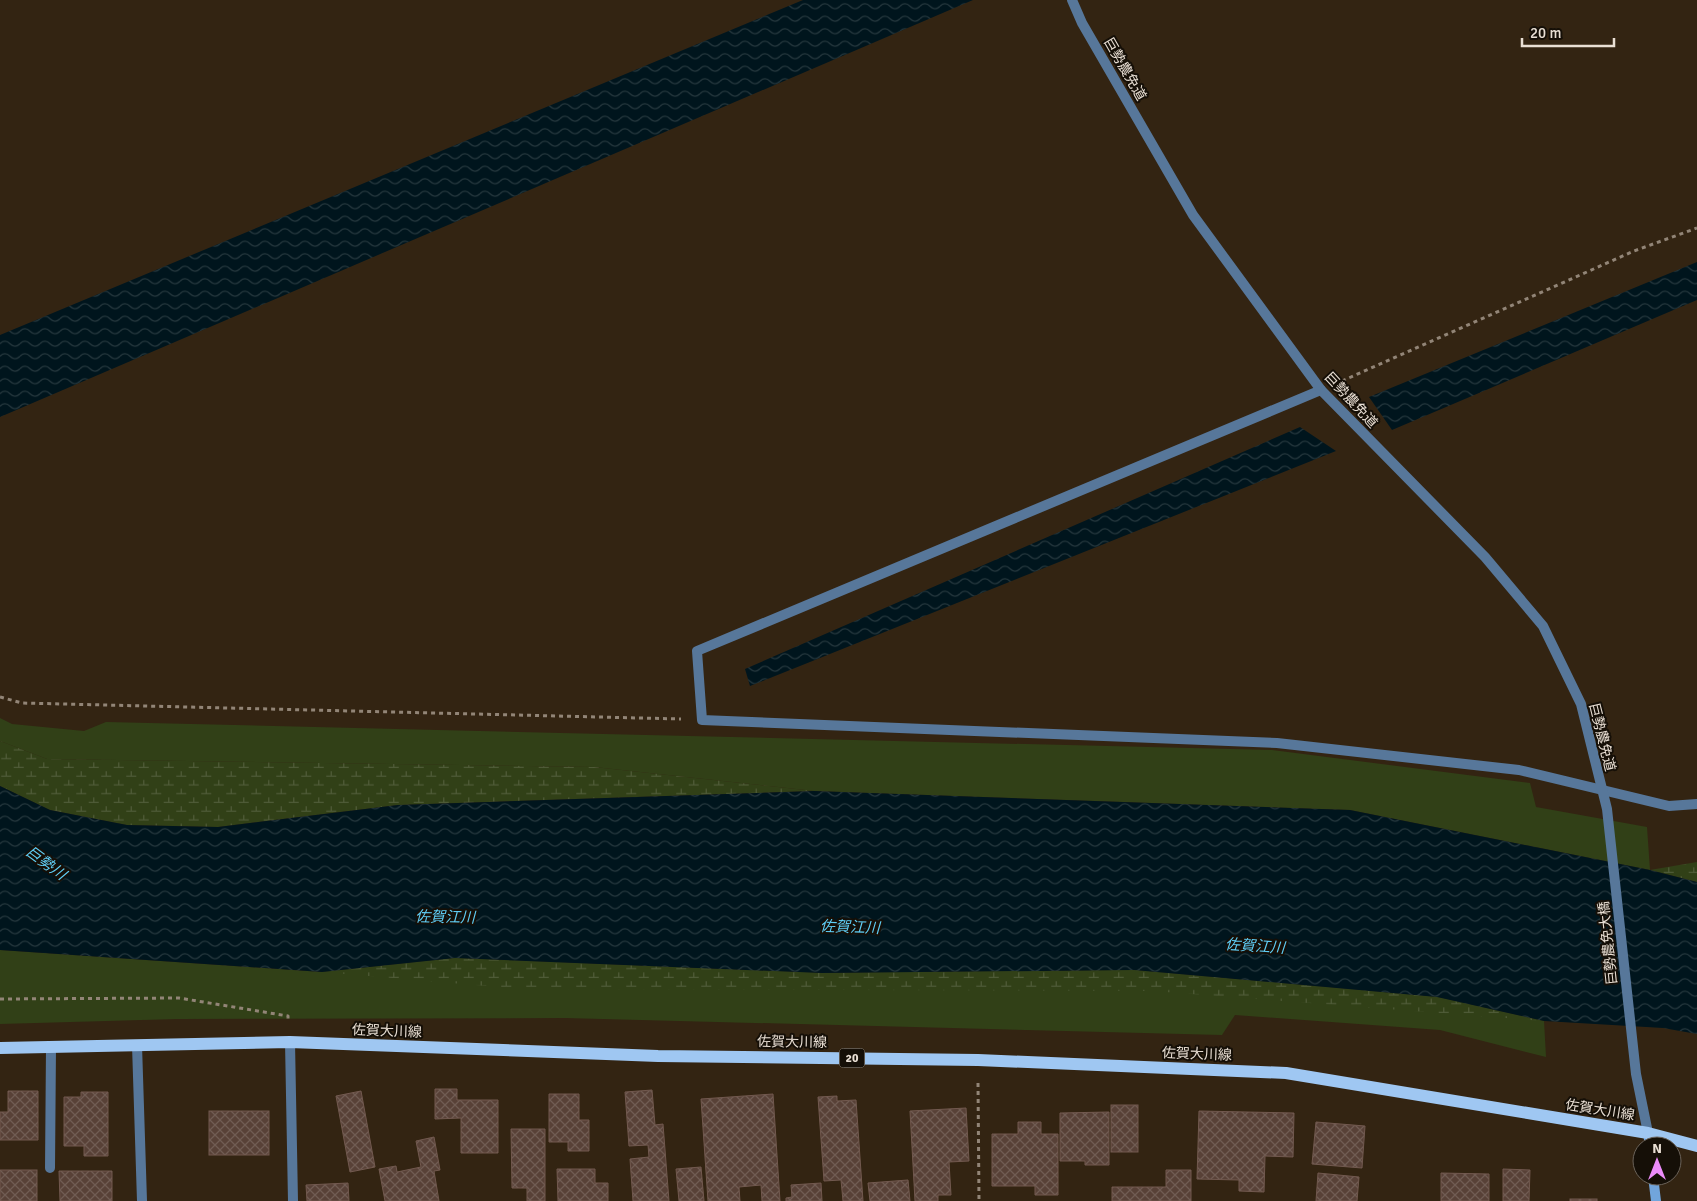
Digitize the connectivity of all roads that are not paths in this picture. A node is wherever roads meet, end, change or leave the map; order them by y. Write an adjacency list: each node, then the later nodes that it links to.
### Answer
1 (1072, 0): 2 (street, 巨勢農免道)
2 (1321, 390): 3 (street, 巨勢農免道); 3 (street)
3 (1601, 789): 4 (street); 5 (street, 巨勢農免道)
4 (1697, 804)
5 (1607, 809): 10 (street, 巨勢農免大橋)
6 (290, 1042): 7 (main road, 佐賀大川線 / 20); 11 (main road, 佐賀大川線 / 20); 17 (street)
7 (136, 1045): 8 (main road, 佐賀大川線 / 20); 16 (street)
8 (51, 1047): 9 (main road, 佐賀大川線 / 20); 14 (street)
9 (0, 1048)
10 (1648, 1136)
11 (1632, 1137)
12 (1682, 1144): 13 (main road, 佐賀大川線 / 20)
13 (1697, 1146)
14 (50, 1168)
15 (1654, 1186): 18 (main road)
16 (142, 1201)
17 (293, 1201)
18 (1656, 1201)

